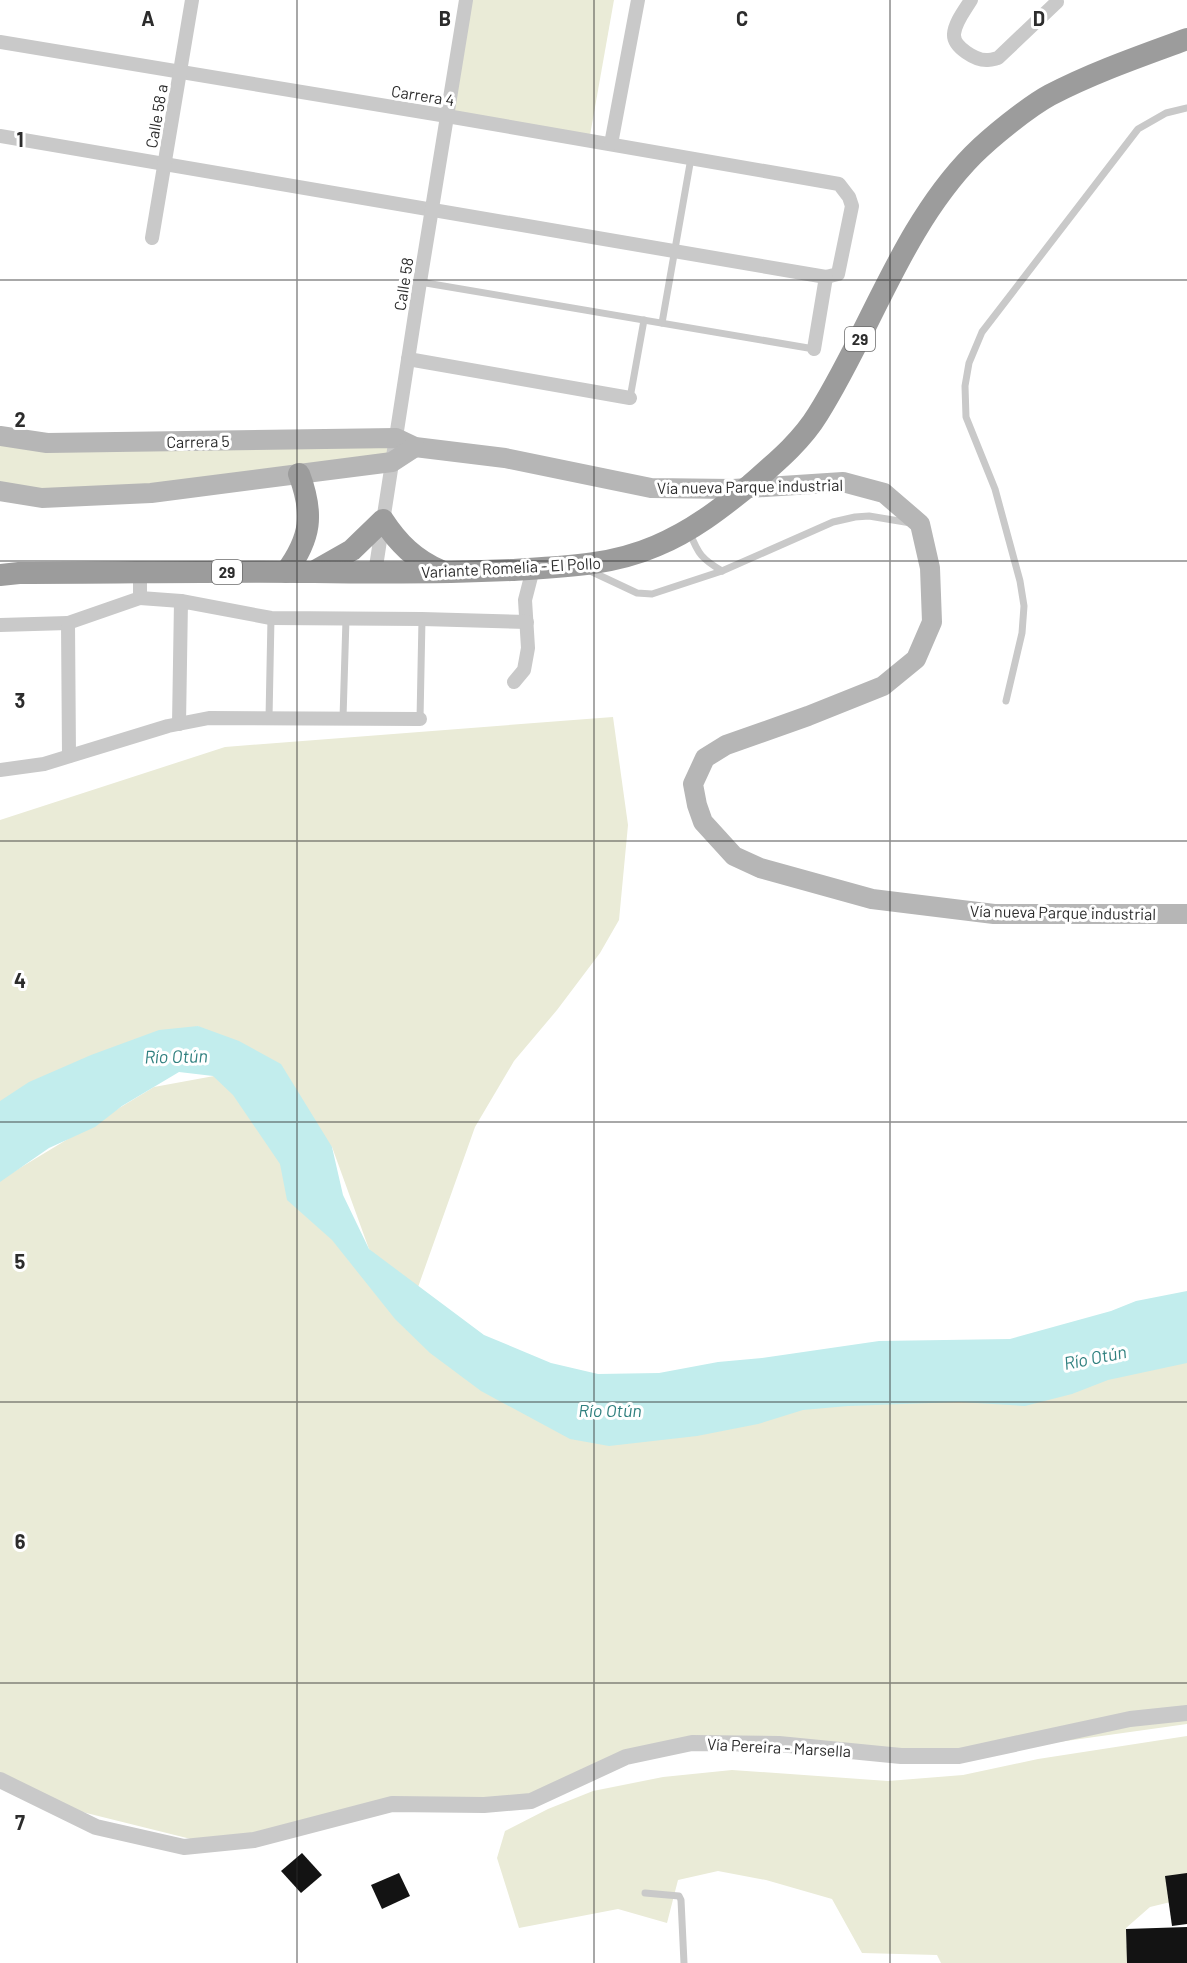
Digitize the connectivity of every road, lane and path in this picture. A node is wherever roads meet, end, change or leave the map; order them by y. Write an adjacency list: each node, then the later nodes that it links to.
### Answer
1 (192, 0): 8 (street, Calle 58 a)
2 (466, 0): 10 (street, Calle 58)
3 (638, 0): 12 (street)
4 (971, 0): 5 (street)
5 (1057, 2)
6 (1187, 39): 33 (highway, Variante Romelia - El Pollo / 29)
7 (0, 42): 8 (street, Carrera 4)
8 (180, 72): 10 (street, Carrera 4); 14 (street, Calle 58 a)
9 (1187, 108): 52 (lane)
10 (447, 116): 12 (street, Carrera 4); 15 (street, Calle 58)
11 (0, 136): 14 (street)
12 (611, 144): 13 (street, Carrera 4)
13 (691, 158): 17 (lane); 18 (street, Carrera 4)
14 (164, 164): 15 (street); 16 (street, Calle 58 a)
15 (432, 209): 17 (street); 19 (street, Calle 58)
16 (152, 238)
17 (675, 251): 18 (street); 21 (lane)
18 (826, 277): 22 (street)
19 (420, 282): 20 (lane); 23 (street, Calle 58)
20 (644, 320): 21 (lane); 24 (lane)
21 (662, 323): 22 (lane)
22 (814, 349)
23 (408, 360): 24 (street); 26 (street, Calle 58)
24 (630, 398)
25 (0, 436): 26 (main road, Carrera 5)
26 (396, 438): 27 (main road, Vía nueva Parque industrial); 28 (street, Calle 58)
27 (415, 447): 28 (main road); 32 (main road, Vía nueva Parque industrial)
28 (392, 462): 29 (main road); 31 (street, Calle 58)
29 (299, 474): 30 (main road); 37 (highway)
30 (0, 490)
31 (383, 520): 38 (highway); 40 (street, Calle 58); 41 (highway)
32 (920, 524): 36 (lane); 59 (main road, Vía nueva Parque industrial)
33 (690, 530): 34 (highway, Variante Romelia - El Pollo / 29); 36 (lane)
34 (579, 566): 35 (highway, Variante Romelia - El Pollo / 29); 36 (lane)
35 (532, 568): 41 (highway, Variante Romelia - El Pollo / 29); 48 (street)
36 (722, 571)
37 (286, 572): 38 (highway, Variante Romelia - El Pollo / 29); 39 (highway, Variante Romelia - El Pollo / 29)
38 (314, 572): 40 (highway, Variante Romelia - El Pollo / 29)
39 (140, 573): 42 (highway, Variante Romelia - El Pollo / 29); 43 (street)
40 (375, 573): 41 (highway, Variante Romelia - El Pollo / 29)
41 (446, 573)
42 (0, 575)
43 (140, 598): 44 (street); 49 (street)
44 (181, 601): 45 (street); 56 (street)
45 (271, 618): 46 (street); 53 (lane)
46 (346, 619): 47 (street); 54 (lane)
47 (422, 619): 48 (street); 55 (lane)
48 (527, 622): 51 (street)
49 (68, 623): 50 (street); 57 (street)
50 (0, 625)
51 (514, 682)
52 (1006, 701)
53 (269, 718): 54 (street); 56 (street)
54 (344, 718): 55 (street)
55 (420, 718)
56 (180, 724): 57 (street)
57 (69, 756): 58 (street)
58 (0, 770)
59 (1187, 914)
60 (1187, 1713): 61 (street, Vía Pereira - Marsella)
61 (0, 1780)
62 (645, 1893): 63 (lane)
63 (684, 1963)

